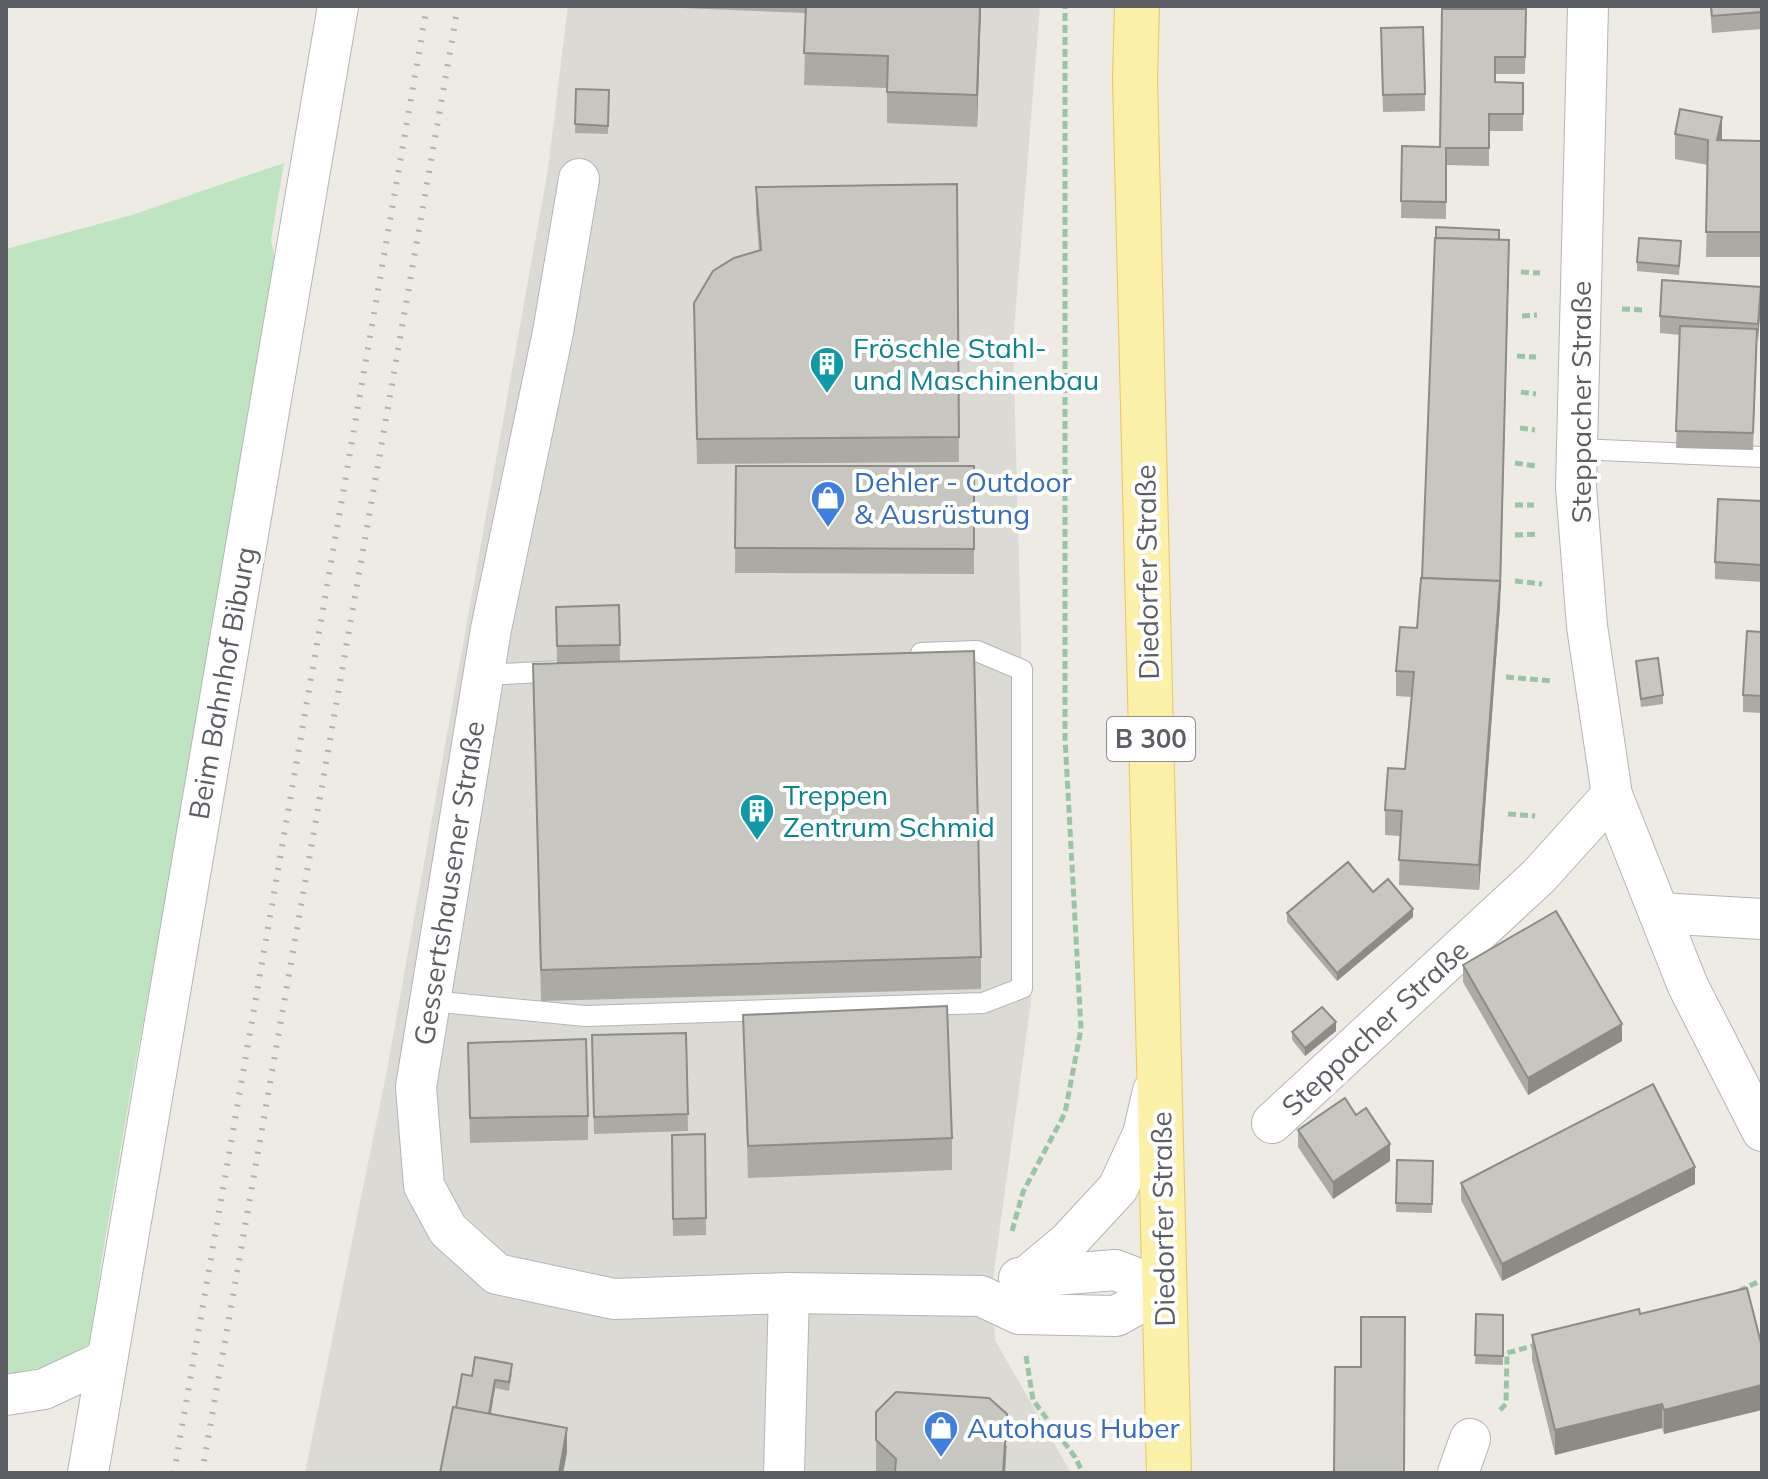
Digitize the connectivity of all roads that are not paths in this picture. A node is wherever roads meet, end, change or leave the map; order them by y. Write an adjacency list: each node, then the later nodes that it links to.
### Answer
1 (338, 6): 20 (street, Beim Bahnhof Biburg)
2 (1137, 6): 14 (main road, Diedorfer Straße / B 300)
3 (1588, 6): 5 (street, Steppacher Straße)
4 (579, 179): 9 (street, Gessertshausener Straße)
5 (1578, 449): 6 (lane); 10 (street, Steppacher Straße)
6 (1762, 457)
7 (897, 654): 13 (lane)
8 (579, 670): 9 (lane)
9 (483, 675): 13 (street, Gessertshausener Straße)
10 (1612, 795): 11 (street, Steppacher Straße); 15 (street, Steppacher Straße)
11 (1659, 913): 12 (street); 16 (street, Steppacher Straße)
12 (1762, 919)
13 (430, 1001): 19 (street, Gessertshausener Straße)
14 (1159, 1064): 17 (main road, Diedorfer Straße / B 300); 18 (street)
15 (1272, 1123)
16 (1762, 1131)
17 (1165, 1289): 18 (street, Gessertshausener Straße); 24 (main road, Diedorfer Straße / B 300)
18 (1010, 1292): 19 (street, Gessertshausener Straße)
19 (789, 1293): 23 (street)
20 (106, 1360): 21 (street); 22 (street, Beim Bahnhof Biburg)
21 (6, 1395)
22 (88, 1473)
23 (784, 1473)
24 (1169, 1473)

